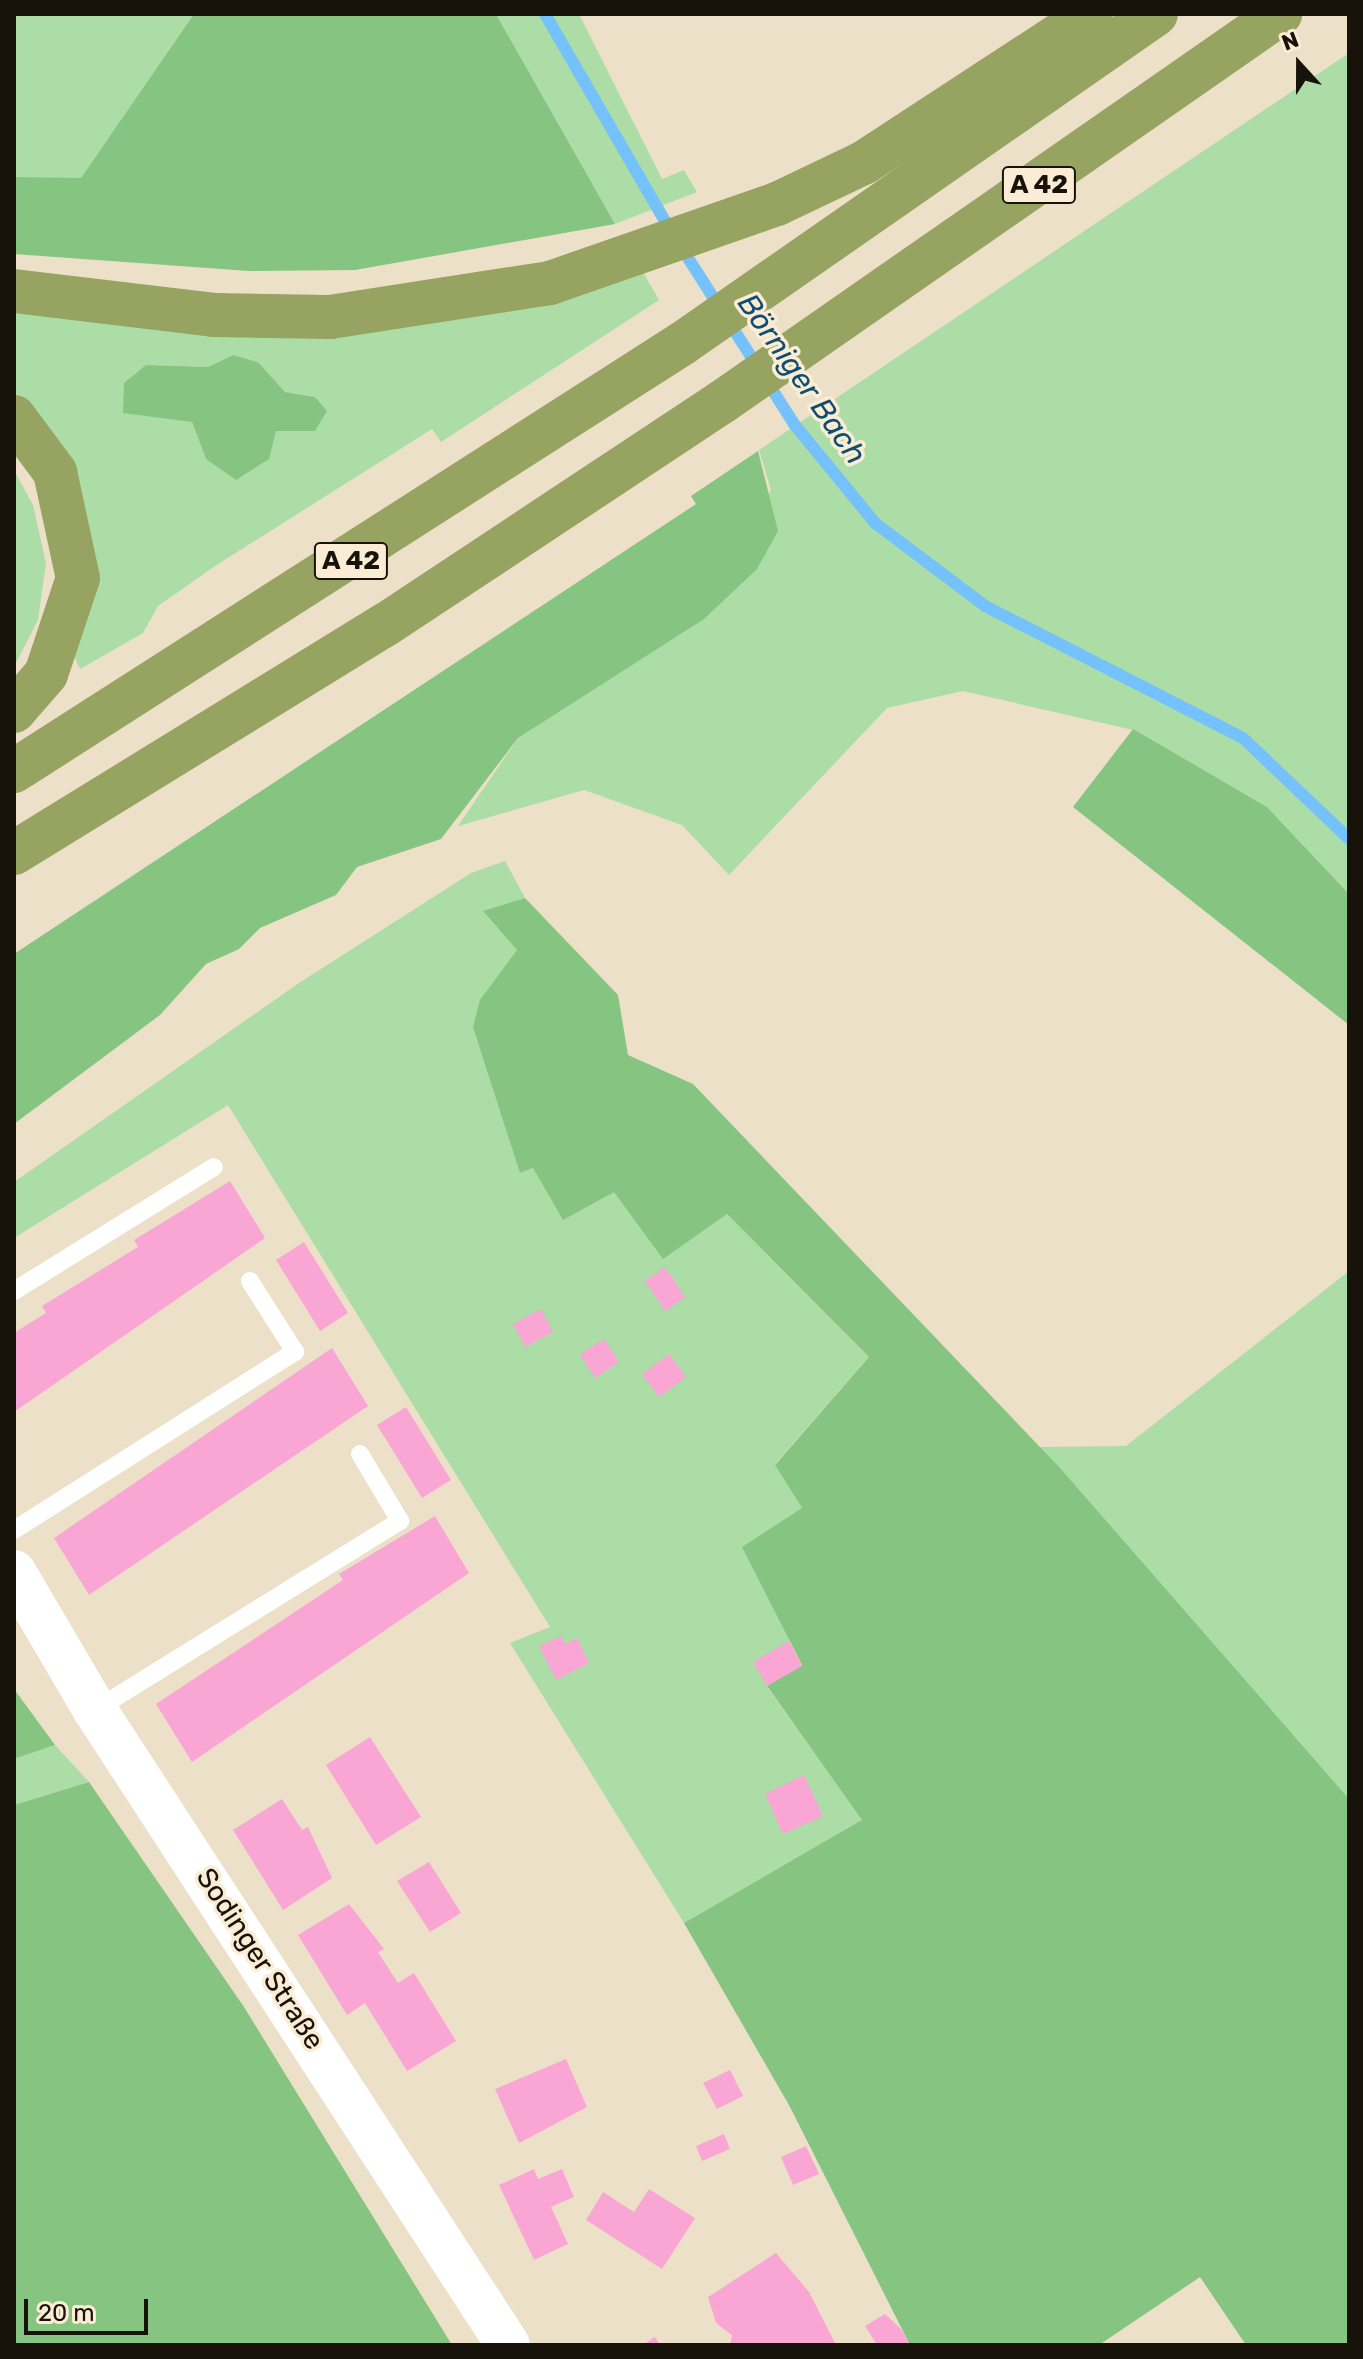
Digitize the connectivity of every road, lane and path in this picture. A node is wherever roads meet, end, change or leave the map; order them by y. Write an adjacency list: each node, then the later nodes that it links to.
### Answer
1 (1091, 14): 4 (highway)
2 (1156, 14): 7 (highway, A 42)
3 (1280, 14): 8 (highway, A 42)
4 (14, 291)
5 (14, 417): 6 (highway)
6 (14, 711)
7 (14, 771)
8 (14, 853)
9 (214, 1167): 11 (lane)
10 (250, 1281): 13 (lane)
11 (14, 1291)
12 (360, 1454): 15 (lane)
13 (14, 1530)
14 (14, 1572): 15 (main road, Sodinger Straße)
15 (95, 1710): 16 (main road, Sodinger Straße)
16 (508, 2345)

